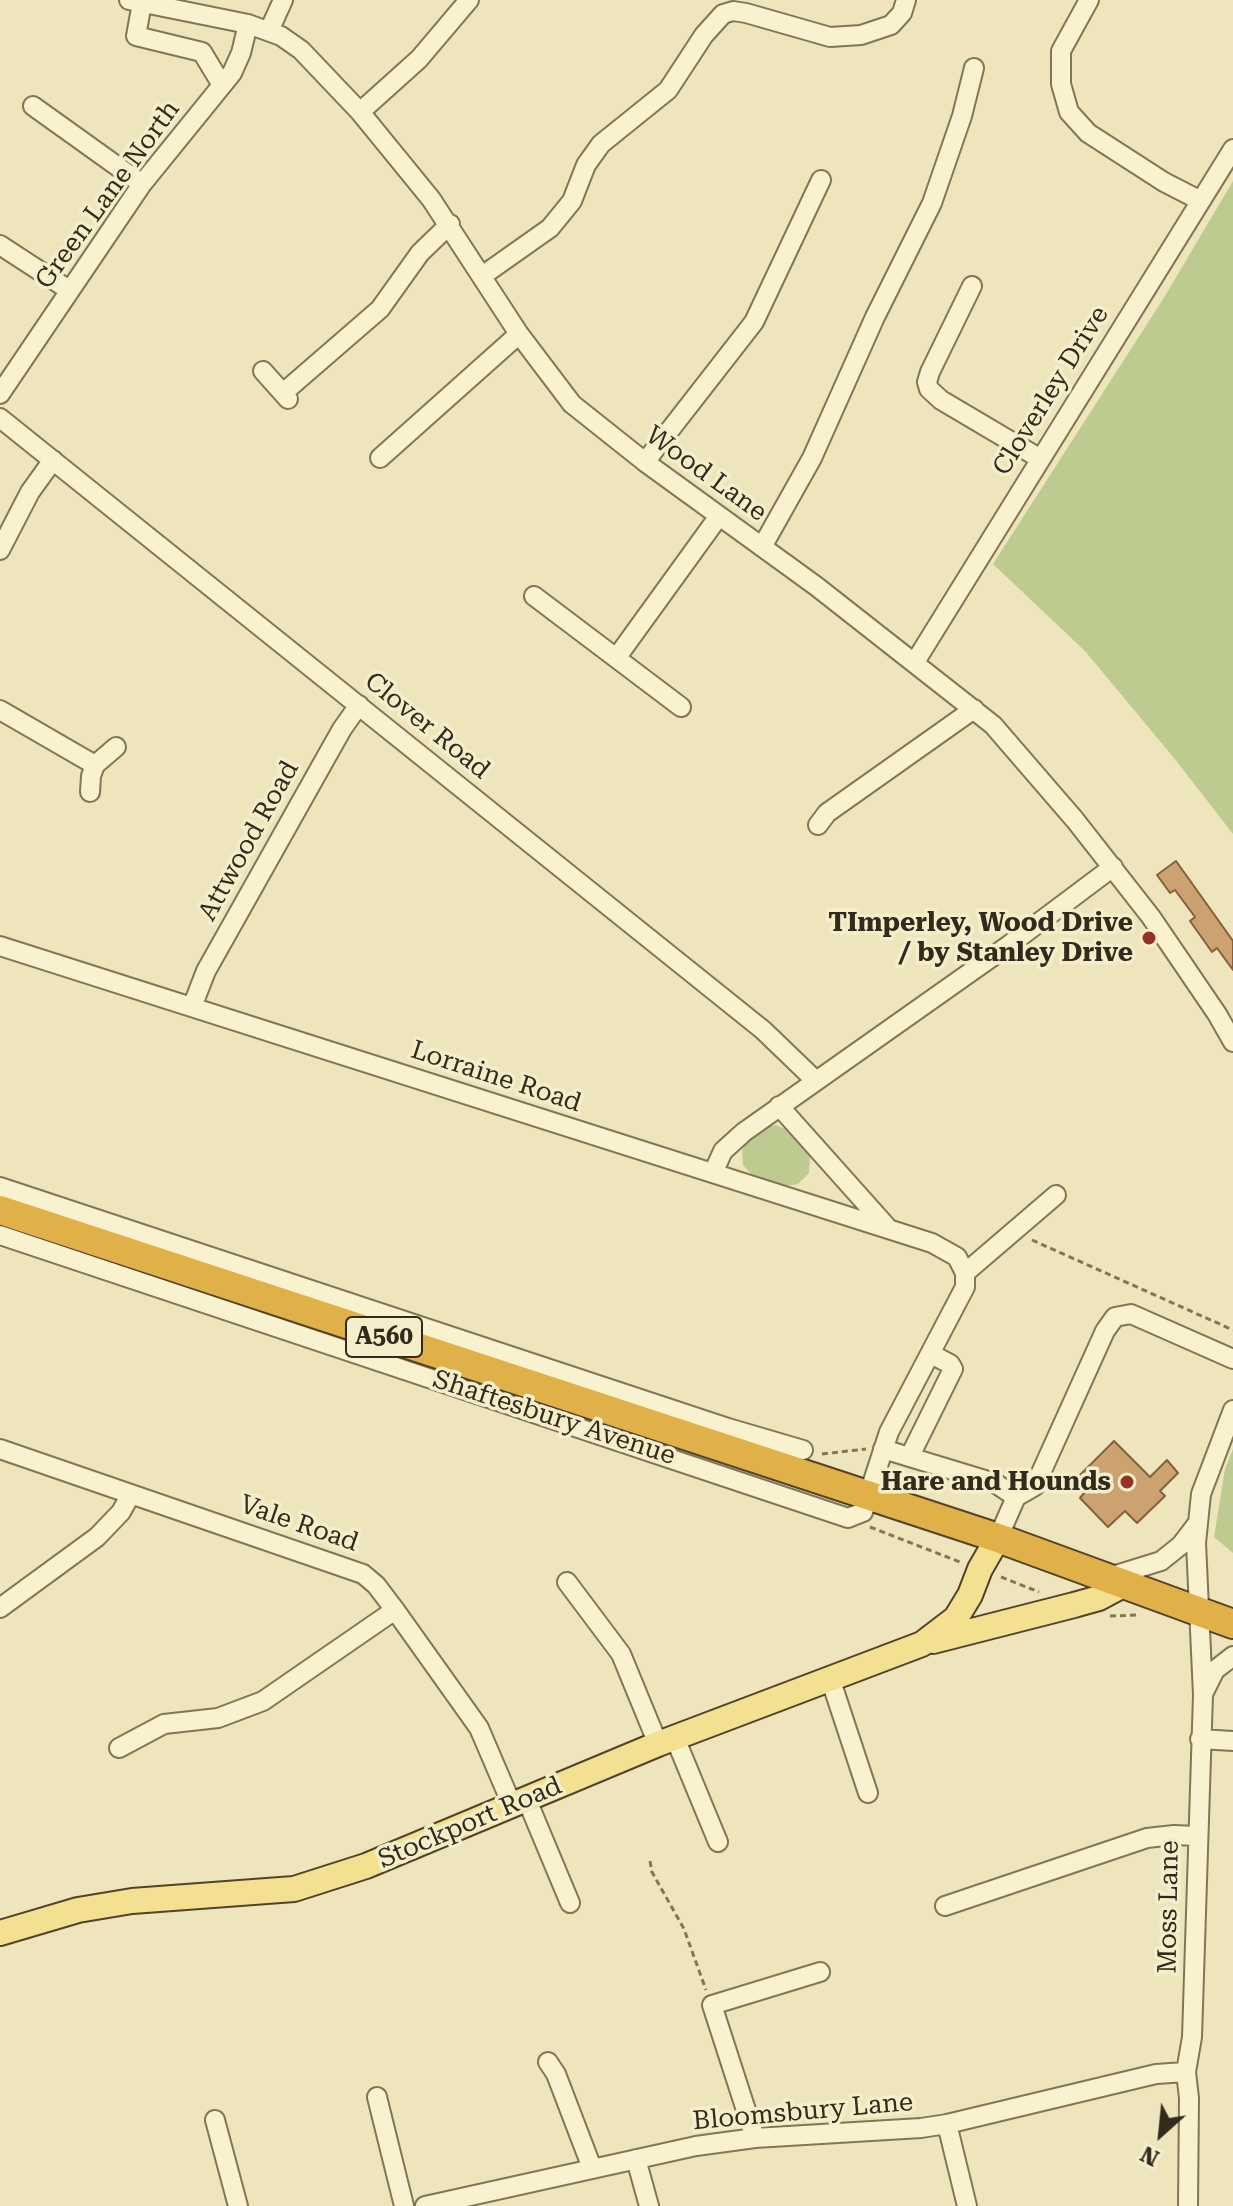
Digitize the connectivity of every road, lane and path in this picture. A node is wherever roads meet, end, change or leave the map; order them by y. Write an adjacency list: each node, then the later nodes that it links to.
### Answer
1 (283, 0): 8 (street)
2 (469, 0): 12 (street)
3 (906, 0): 6 (street)
4 (1089, 0): 16 (street)
5 (136, 1): 7 (street, Wood Lane); 10 (street)
6 (718, 7): 19 (street)
7 (248, 24): 8 (street, Wood Lane); 10 (street, Green Lane North)
8 (269, 31): 12 (street, Wood Lane)
9 (974, 68): 31 (street)
10 (222, 85): 15 (street, Green Lane North)
11 (33, 106): 15 (street)
12 (360, 112): 17 (street, Wood Lane)
13 (1233, 149): 16 (street, Cloverley Drive)
14 (819, 180): 29 (street)
15 (142, 184): 21 (street, Green Lane North)
16 (1201, 201): 27 (street, Cloverley Drive)
17 (450, 224): 19 (street, Wood Lane); 23 (street)
18 (0, 245): 21 (street)
19 (482, 276): 22 (street, Wood Lane)
20 (972, 286): 27 (street)
21 (69, 290): 24 (street, Green Lane North)
22 (519, 334): 26 (street); 29 (street, Wood Lane)
23 (263, 371)
24 (0, 394)
25 (0, 418): 28 (street, Clover Road)
26 (380, 458)
27 (1039, 458): 35 (street, Cloverley Drive)
28 (53, 460): 32 (street); 36 (street, Clover Road)
29 (645, 462): 30 (street, Wood Lane)
30 (719, 516): 31 (street, Wood Lane); 34 (street)
31 (762, 547): 35 (street, Wood Lane)
32 (0, 550)
33 (534, 596): 34 (street)
34 (617, 657): 37 (street)
35 (915, 662): 38 (street, Wood Lane)
36 (359, 705): 46 (street, Attwood Road); 48 (street, Clover Road)
37 (681, 707)
38 (974, 709): 43 (street); 44 (street, Wood Lane)
39 (0, 710): 41 (street)
40 (116, 747): 41 (street)
41 (95, 765): 42 (street)
42 (90, 792)
43 (818, 825)
44 (1113, 867): 47 (street, Wood Lane); 48 (street)
45 (0, 946): 46 (street, Lorraine Road)
46 (192, 1007): 50 (street, Lorraine Road)
47 (1233, 1042)
48 (816, 1081): 49 (street)
49 (779, 1106): 50 (street); 54 (street)
50 (713, 1173): 54 (street, Lorraine Road)
51 (0, 1187): 62 (street, Shaftesbury Avenue)
52 (1056, 1195): 55 (street)
53 (0, 1210): 62 (highway, Shaftesbury Avenue / A560)
54 (888, 1229): 57 (street, Lorraine Road)
55 (1013, 1229): 57 (street); 58 (path)
56 (0, 1235): 66 (street, Shaftesbury Avenue)
57 (965, 1273): 59 (street)
58 (1233, 1330)
59 (931, 1354): 64 (street); 65 (street)
60 (1233, 1359): 68 (street)
61 (1233, 1410): 70 (street)
62 (746, 1445): 66 (highway, Shaftesbury Avenue / A560)
63 (0, 1449): 67 (street, Vale Road)
64 (883, 1449): 65 (street); 66 (path); 69 (street)
65 (910, 1456): 68 (street)
66 (792, 1467): 69 (highway, Shaftesbury Avenue / A560)
67 (131, 1494): 77 (street); 78 (street, Vale Road)
68 (1016, 1497): 71 (street)
69 (861, 1507): 71 (highway, Shaftesbury Avenue / A560); 72 (path)
70 (1198, 1522): 74 (street); 79 (street)
71 (998, 1538): 74 (highway, A560); 81 (main road, Stockport Road)
72 (956, 1560)
73 (998, 1576): 76 (path)
74 (1116, 1581): 76 (main road, Stockport Road); 79 (highway, A560)
75 (567, 1582): 86 (street)
76 (1074, 1605): 81 (main road, Stockport Road)
77 (0, 1608)
78 (395, 1610): 88 (street); 90 (street, Vale Road)
79 (1198, 1610): 80 (highway, A560); 84 (street, Moss Lane)
80 (1233, 1624)
81 (922, 1644): 83 (main road, Stockport Road)
82 (1233, 1656): 84 (street)
83 (830, 1678): 86 (main road, Stockport Road); 89 (street)
84 (1203, 1695): 85 (street, Moss Lane)
85 (1200, 1739): 87 (street); 91 (street, Moss Lane)
86 (666, 1741): 90 (main road, Stockport Road); 92 (street)
87 (1233, 1741)
88 (119, 1748)
89 (868, 1793)
90 (519, 1802): 94 (street, Vale Road); 96 (main road, Stockport Road)
91 (1197, 1836): 95 (street); 100 (street, Moss Lane)
92 (718, 1842)
93 (650, 1861): 98 (path)
94 (570, 1903)
95 (954, 1908)
96 (0, 1933)
97 (820, 1972): 98 (street)
98 (712, 2005): 104 (street)
99 (548, 2062): 106 (street)
100 (1186, 2072): 103 (street, Bloomsbury Lane); 112 (street, Moss Lane)
101 (377, 2097): 108 (street)
102 (215, 2120): 107 (street)
103 (947, 2124): 104 (street, Bloomsbury Lane); 111 (street)
104 (755, 2138): 105 (street, Bloomsbury Lane)
105 (636, 2159): 106 (street, Bloomsbury Lane); 110 (street)
106 (592, 2168): 109 (street, Bloomsbury Lane)
107 (238, 2206)
108 (404, 2206)
109 (425, 2206)
110 (649, 2206)
111 (967, 2206)
112 (1188, 2206)

